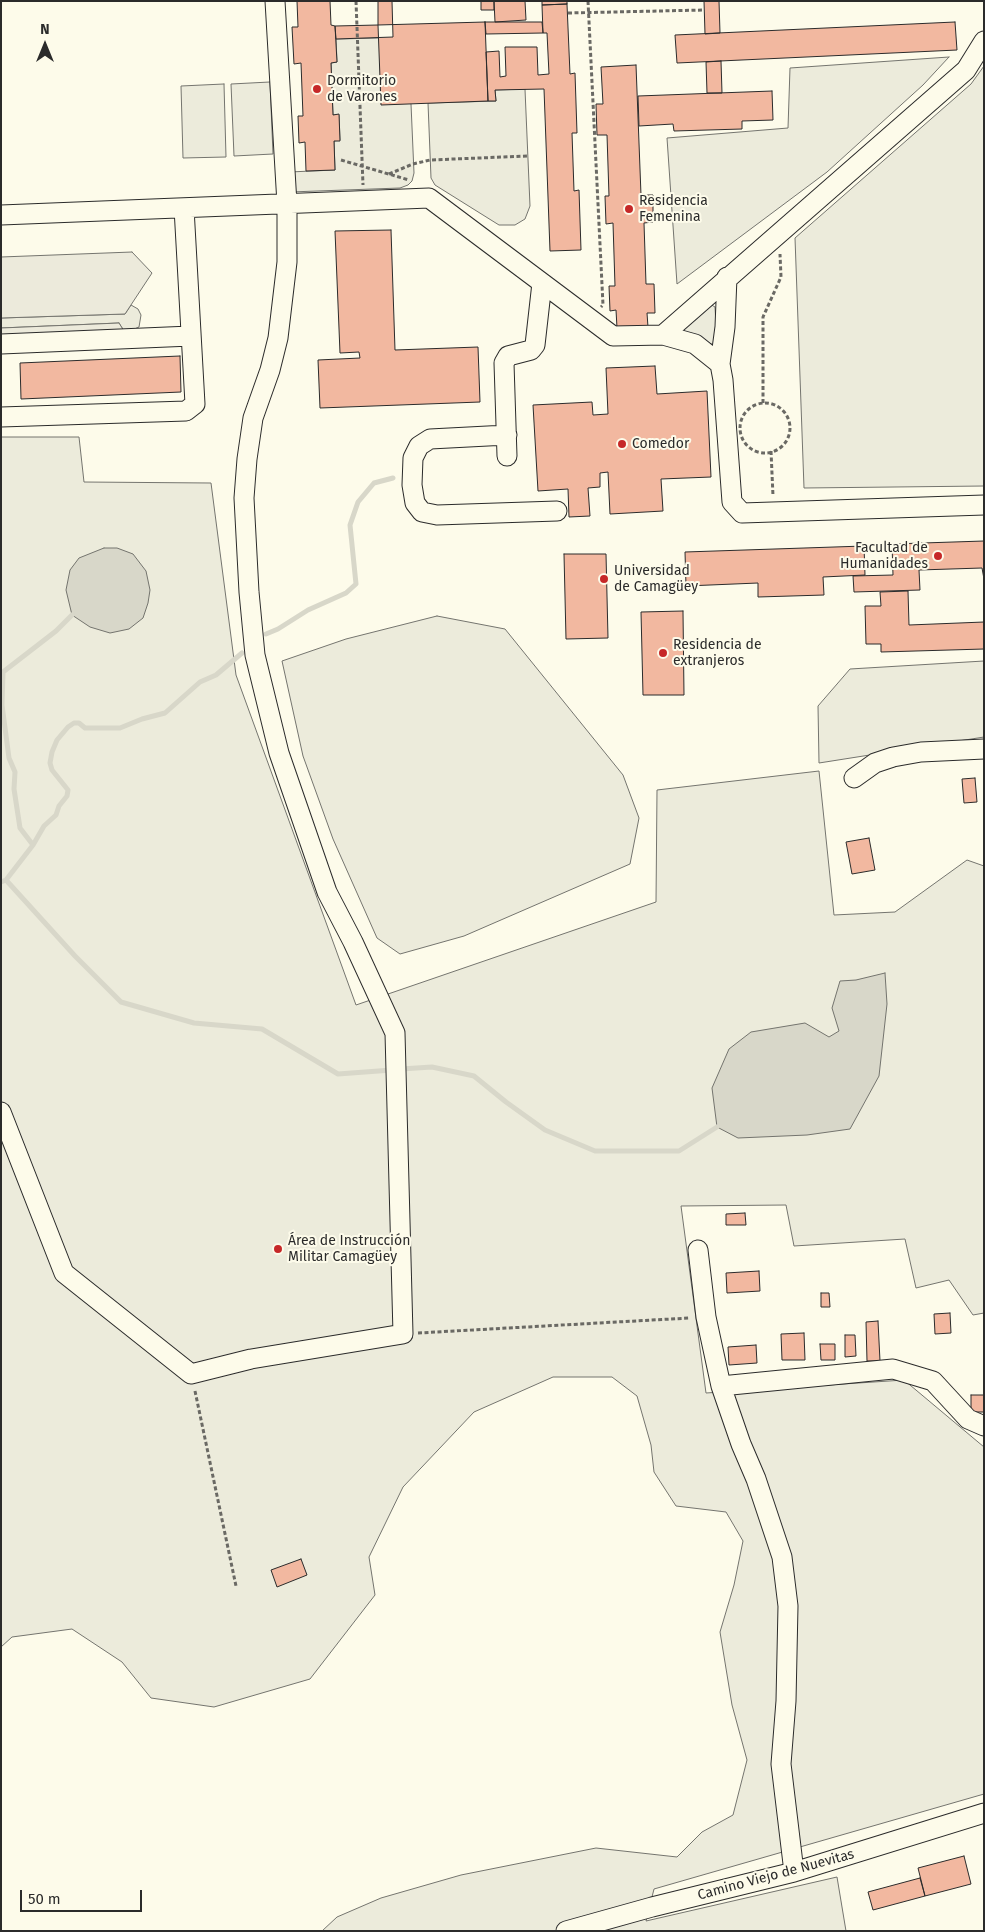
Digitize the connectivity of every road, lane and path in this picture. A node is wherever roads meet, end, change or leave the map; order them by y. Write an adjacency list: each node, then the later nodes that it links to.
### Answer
1 (275, 1): 14 (street)
2 (356, 1): 10 (path)
3 (588, 1): 5 (path)
4 (704, 10): 5 (path)
5 (589, 12): 6 (path); 20 (path)
6 (568, 13)
7 (984, 41): 17 (street)
8 (528, 156): 11 (path)
9 (341, 160): 10 (path)
10 (362, 167): 11 (path); 13 (path)
11 (388, 174): 12 (path)
12 (429, 198): 13 (street); 19 (street)
13 (364, 201): 14 (street)
14 (287, 204): 15 (street); 38 (street)
15 (184, 208): 16 (street); 22 (street)
16 (1, 215)
17 (780, 231): 18 (street); 25 (path)
18 (727, 277): 21 (street); 24 (street)
19 (542, 283): 20 (street); 27 (street)
20 (591, 320): 21 (street)
21 (663, 335): 24 (street)
22 (191, 336): 23 (street); 26 (street)
23 (1, 344)
24 (720, 364): 32 (street)
25 (763, 403): 28 (path); 28 (path)
26 (1, 417)
27 (507, 435): 29 (street); 31 (street)
28 (771, 451): 32 (path)
29 (508, 456)
30 (984, 505): 32 (street)
31 (557, 511)
32 (774, 512)
33 (984, 749): 34 (street)
34 (854, 778)
35 (1, 1112): 39 (street)
36 (698, 1250): 37 (street)
37 (706, 1317): 38 (path); 40 (street)
38 (403, 1334): 39 (street)
39 (191, 1374): 42 (path)
40 (721, 1386): 41 (street); 44 (street)
41 (984, 1426)
42 (236, 1586)
43 (984, 1814): 44 (street, Camino Viejo de Nuevitas)
44 (794, 1872): 45 (street, Camino Viejo de Nuevitas)
45 (566, 1931)

